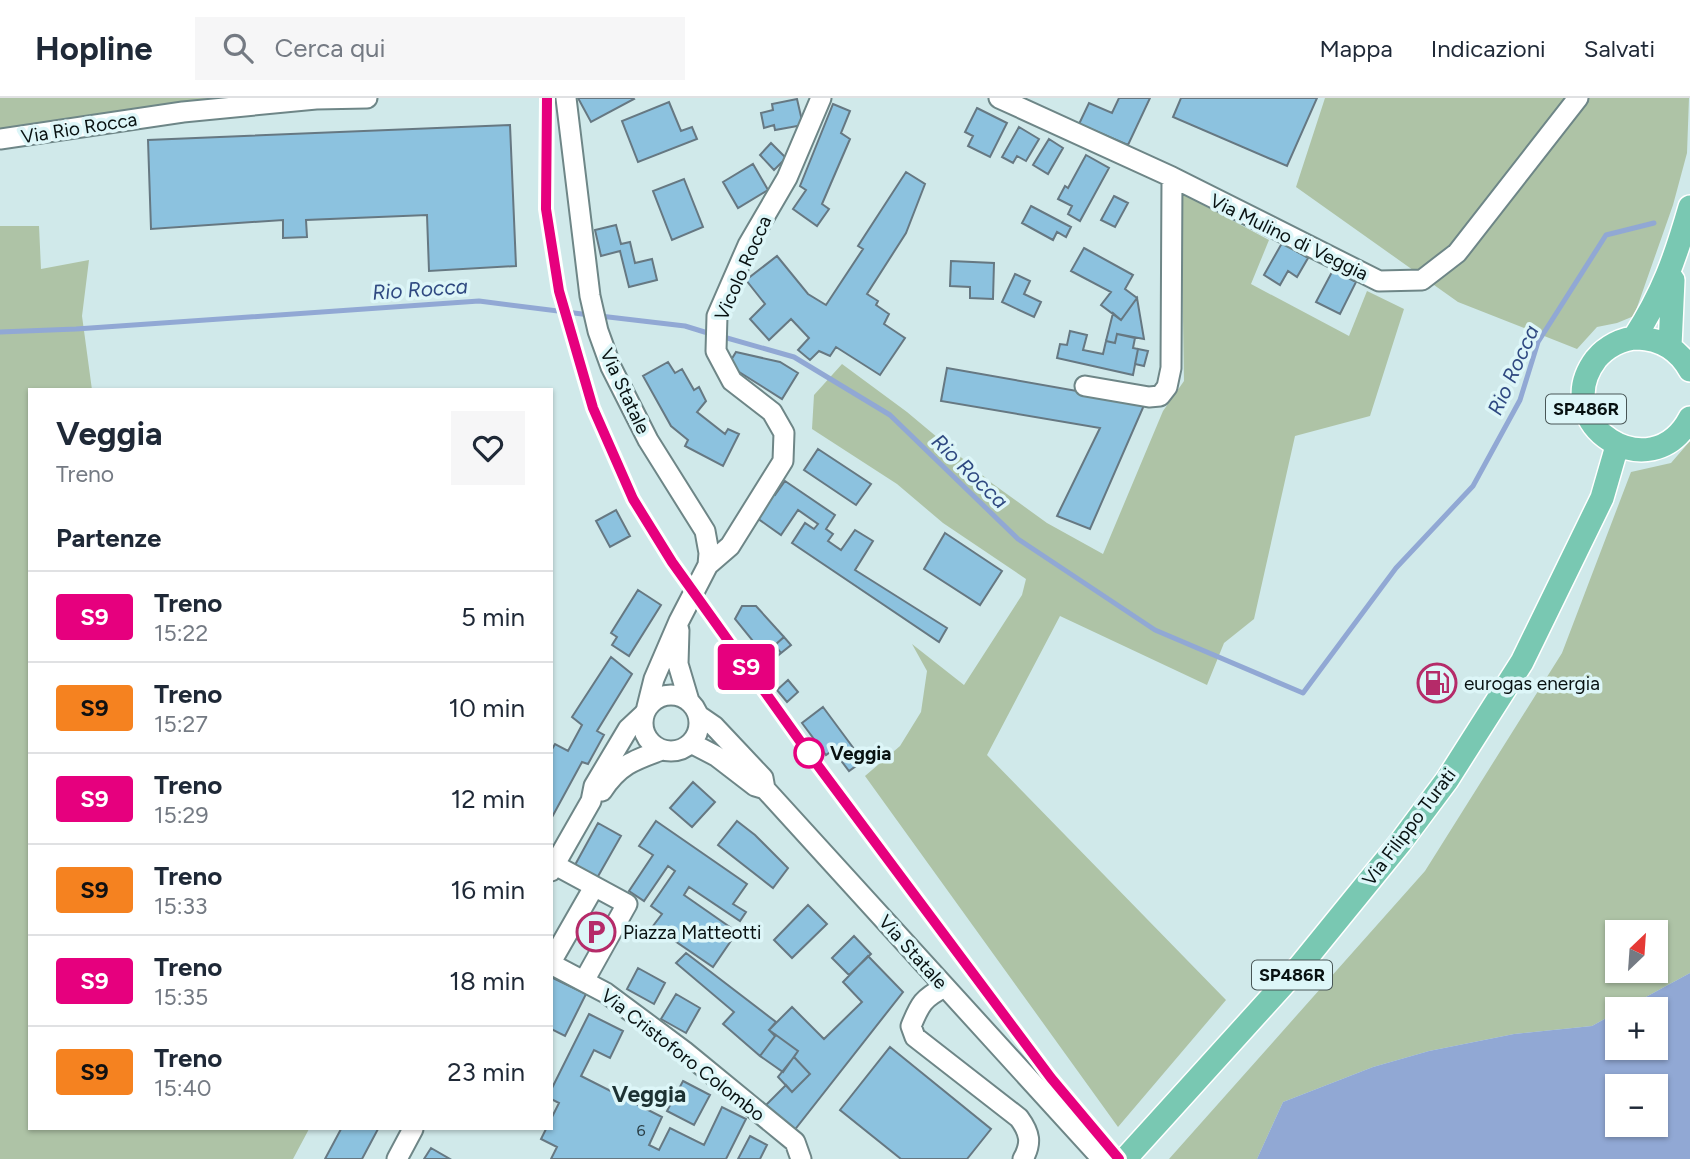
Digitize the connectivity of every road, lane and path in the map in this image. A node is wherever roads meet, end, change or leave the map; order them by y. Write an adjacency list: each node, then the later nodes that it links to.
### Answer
1 (367, 98): 6 (street, Via Rio Rocca)
2 (566, 98): 17 (street, Via Statale)
3 (821, 98): 17 (street, Vicolo Rocca)
4 (999, 98): 8 (street, Via Mulino di Veggia)
5 (1577, 98): 8 (street, Via Mulino di Veggia)
6 (316, 99): 7 (street, Via Rio Rocca)
7 (0, 139)
8 (1172, 177): 14 (street)
9 (1690, 208): 10 (main road)
10 (1675, 260): 11 (main road); 12 (main road)
11 (1634, 338): 12 (main road); 16 (main road, SP486R)
12 (1670, 346): 13 (main road)
13 (1690, 370)
14 (1085, 387)
15 (1690, 418): 16 (main road, SP486R)
16 (1617, 446): 36 (main road, Via Filippo Turati / SP486R)
17 (708, 565): 18 (street)
18 (679, 621): 19 (street); 20 (street)
19 (694, 708): 20 (street); 21 (street); 23 (street, Via Statale)
20 (645, 711): 22 (street); 24 (street)
21 (691, 743): 22 (street); 23 (street, Via Statale)
22 (662, 750): 24 (street)
23 (765, 789): 30 (street, Via Statale)
24 (591, 801): 25 (street)
25 (553, 868): 26 (street)
26 (594, 887): 27 (street); 29 (street)
27 (553, 959)
28 (553, 964): 29 (street, Via Cristoforo Colombo)
29 (584, 981): 33 (street, Via Cristoforo Colombo)
30 (945, 987): 34 (street); 35 (street, Via Statale)
31 (412, 1130): 32 (street)
32 (397, 1159)
33 (801, 1159)
34 (1023, 1159)
35 (1102, 1159)
36 (1125, 1159)

